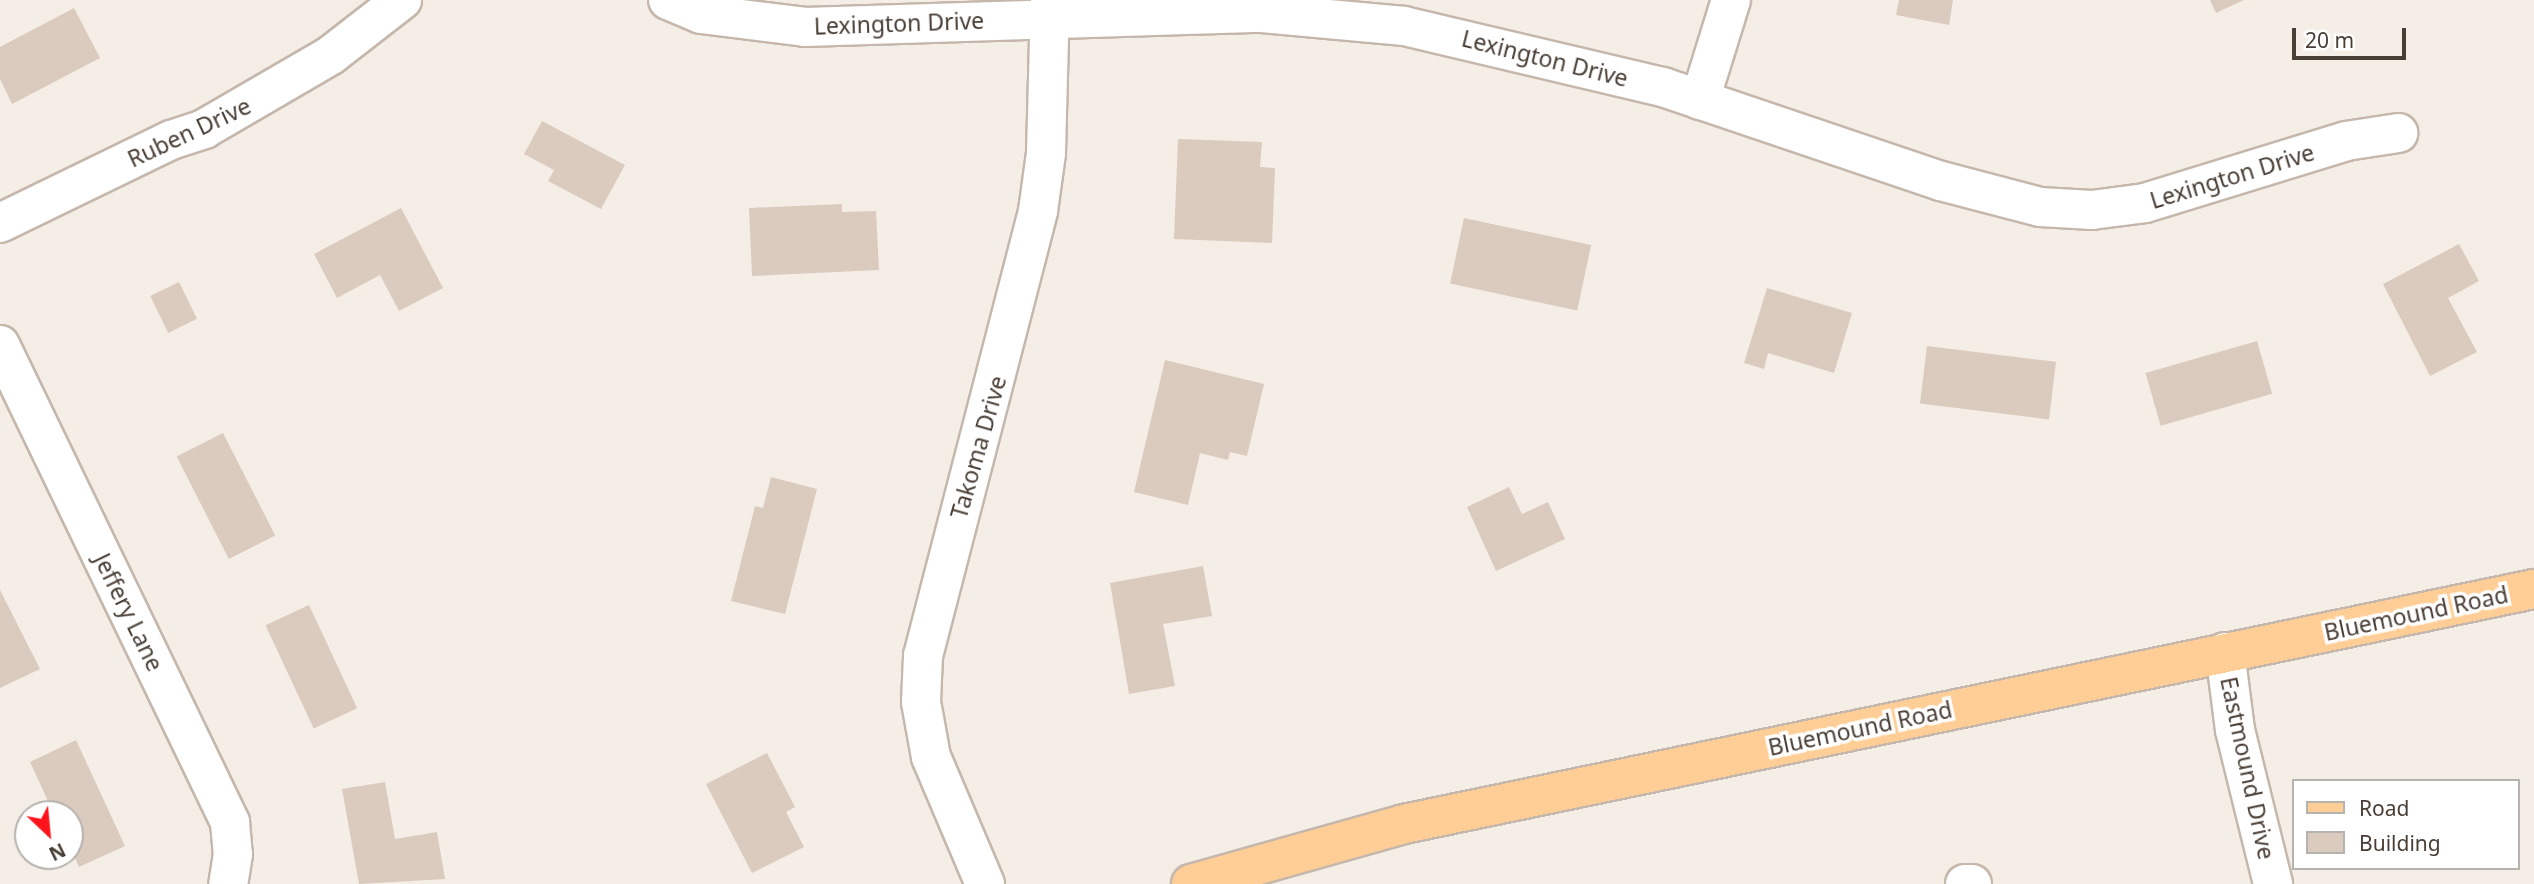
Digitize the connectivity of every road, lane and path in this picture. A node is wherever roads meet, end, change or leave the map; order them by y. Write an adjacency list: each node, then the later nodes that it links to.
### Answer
1 (402, 0): 7 (street, Ruben Drive)
2 (668, 0): 4 (street, Lexington Drive)
3 (1731, 0): 5 (street)
4 (1049, 9): 5 (street, Lexington Drive); 12 (street, Takoma Drive)
5 (1700, 100): 6 (street, Lexington Drive)
6 (2398, 133)
7 (0, 223)
8 (0, 345): 11 (street, Jeffery Lane)
9 (2534, 589): 10 (main road, Bluemound Road)
10 (2225, 652): 13 (main road, Bluemound Road); 16 (street, Eastmound Drive)
11 (228, 884)
12 (985, 884)
13 (1191, 884)
14 (1965, 884): 15 (street)
15 (1972, 884)
16 (2273, 884)

